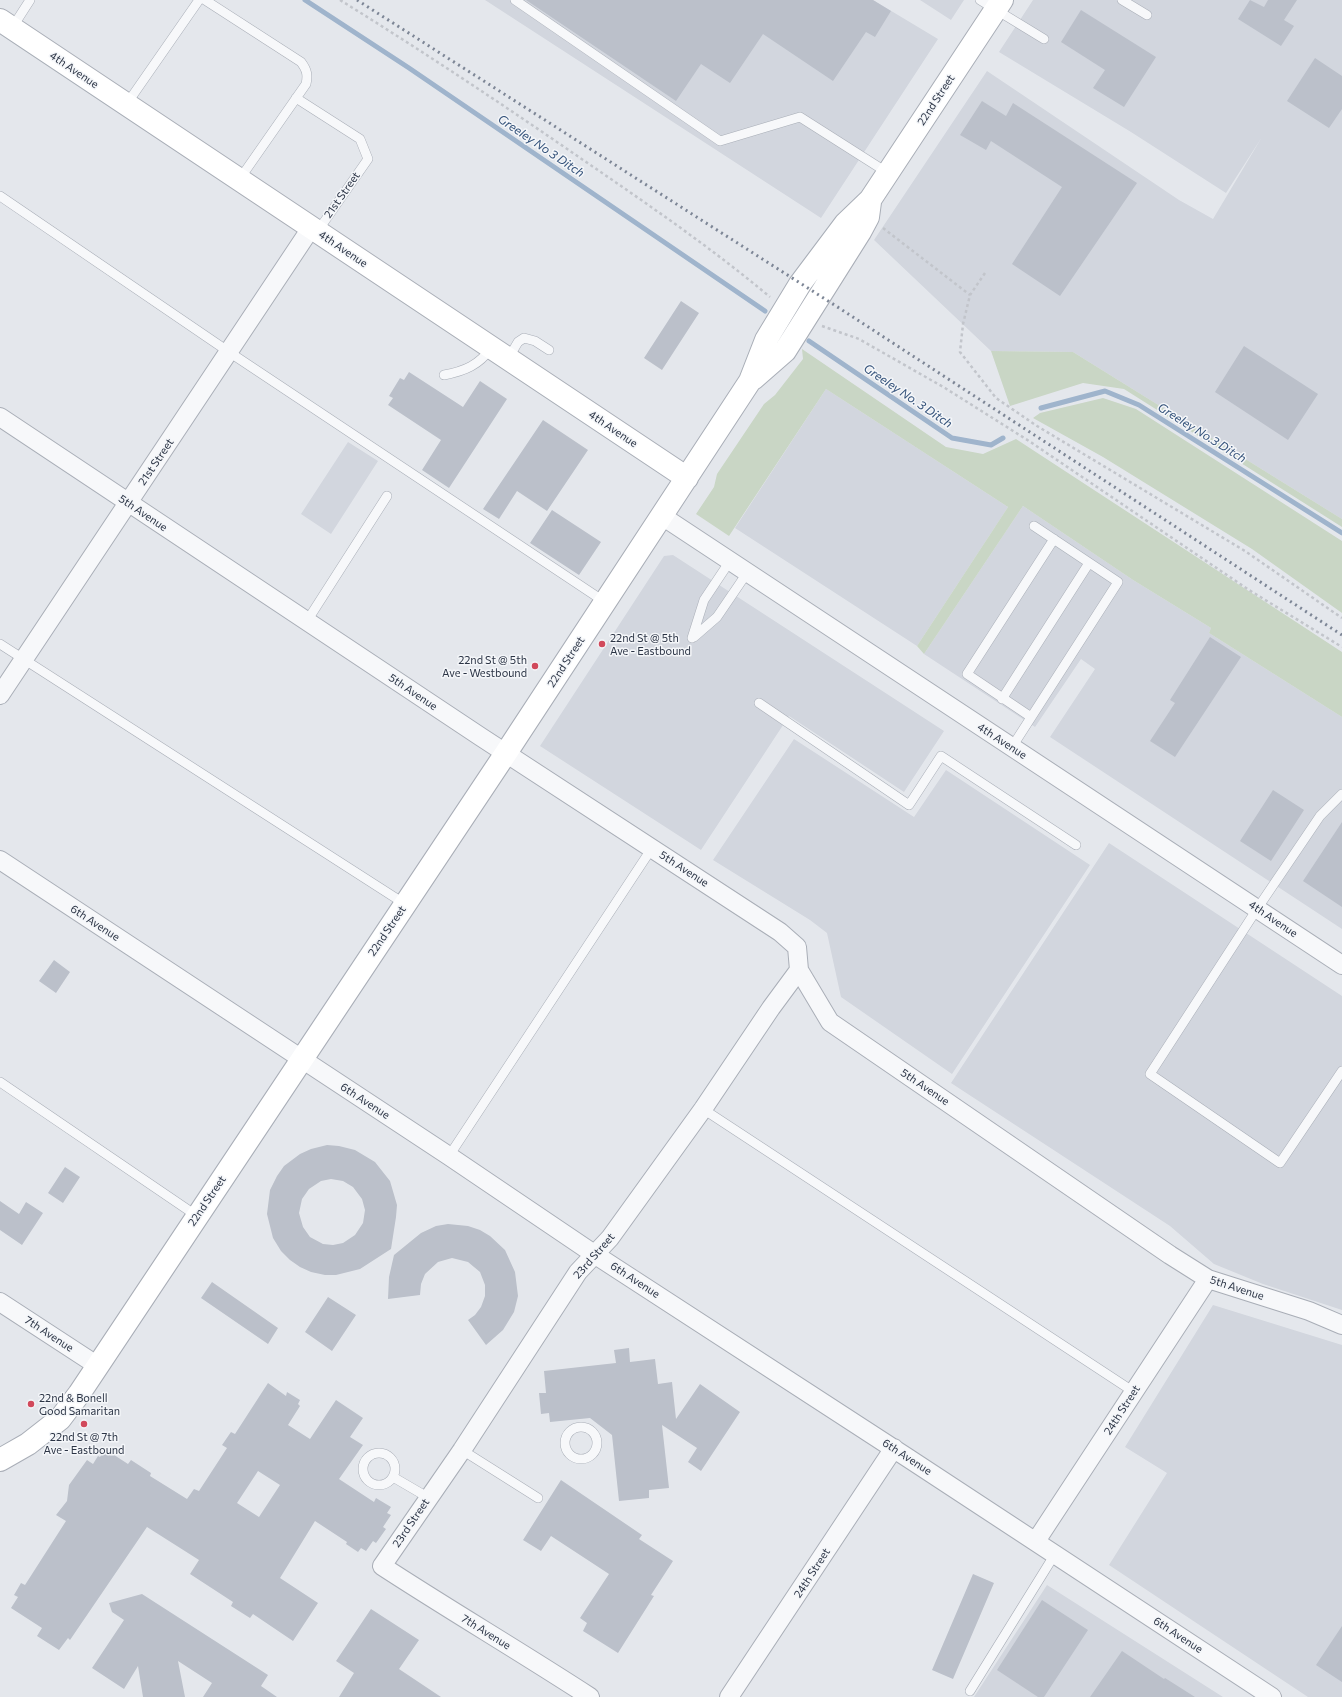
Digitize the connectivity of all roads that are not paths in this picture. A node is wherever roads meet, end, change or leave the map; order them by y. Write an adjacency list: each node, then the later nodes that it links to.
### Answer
1 (30, 0): 8 (lane)
2 (199, 0): 11 (lane)
3 (206, 0): 10 (lane)
4 (515, 0): 12 (lane)
5 (1122, 0): 7 (lane)
6 (993, 3): 9 (lane); 12 (street, 22nd Street)
7 (1147, 15)
8 (6, 24): 11 (street, 4th Avenue)
9 (1044, 39)
10 (296, 98): 13 (lane); 16 (lane, 21st Street)
11 (126, 105): 13 (street, 4th Avenue)
12 (888, 173): 15 (street, 22nd Street)
13 (239, 180): 16 (street, 4th Avenue)
14 (0, 196): 18 (lane)
15 (869, 208): 21 (street, 22nd Street); 21 (street, 22nd Street)
16 (314, 230): 18 (street, 21st Street); 19 (street, 4th Avenue)
17 (550, 350): 19 (lane)
18 (229, 352): 25 (street, 21st Street); 32 (lane)
19 (499, 353): 20 (lane); 23 (street, 4th Avenue)
20 (444, 375)
21 (750, 381): 23 (street, 22nd Street)
22 (0, 417): 25 (street, 5th Avenue)
23 (687, 478): 26 (street, 22nd Street)
24 (388, 496): 33 (lane)
25 (128, 503): 33 (street, 5th Avenue); 35 (street, 21st Street)
26 (662, 516): 29 (street, 4th Avenue); 32 (street, 22nd Street)
27 (1034, 526): 28 (lane)
28 (1054, 539): 30 (lane); 37 (lane)
29 (730, 561): 31 (street, 4th Avenue); 31 (lane)
30 (1089, 563): 37 (lane); 39 (lane)
31 (748, 573): 40 (street, 4th Avenue)
32 (606, 602): 41 (street, 22nd Street)
33 (307, 621): 41 (street, 5th Avenue)
34 (0, 644): 35 (lane)
35 (23, 659): 36 (street, 21st Street); 46 (lane)
36 (0, 695)
37 (1002, 699): 39 (lane)
38 (759, 703): 43 (lane)
39 (1031, 718): 40 (lane)
40 (1012, 747): 47 (street, 4th Avenue)
41 (506, 753): 44 (street, 5th Avenue); 46 (street, 22nd Street)
42 (1342, 794): 47 (lane)
43 (1076, 845)
44 (652, 848): 49 (street, 5th Avenue); 54 (lane)
45 (0, 860): 50 (street, 6th Avenue)
46 (405, 904): 50 (street, 22nd Street)
47 (1257, 909): 48 (street, 4th Avenue); 51 (lane)
48 (1342, 965)
49 (799, 970): 53 (street, 23rd Street); 57 (street, 5th Avenue)
50 (302, 1059): 54 (street, 6th Avenue); 55 (street, 22nd Street)
51 (1342, 1072)
52 (0, 1082): 55 (lane)
53 (703, 1110): 56 (street, 23rd Street); 61 (lane)
54 (448, 1156): 56 (street, 6th Avenue)
55 (197, 1216): 60 (street, 22nd Street)
56 (594, 1254): 62 (street, 6th Avenue); 63 (street, 23rd Street)
57 (1208, 1279): 59 (street, 5th Avenue); 61 (street, 24th Street)
58 (0, 1302): 60 (street, 7th Avenue)
59 (1342, 1325)
60 (98, 1366): 64 (street, 22nd Street)
61 (1134, 1392): 68 (street, 24th Street)
62 (894, 1448): 68 (street, 6th Avenue); 73 (street, 24th Street)
63 (462, 1450): 66 (street, 23rd Street); 67 (lane)
64 (0, 1460)
65 (393, 1477): 66 (lane)
66 (428, 1498): 70 (street, 23rd Street)
67 (538, 1498)
68 (1036, 1541): 69 (street, 6th Avenue)
69 (1055, 1554): 71 (lane); 74 (street, 6th Avenue)
70 (382, 1566): 72 (street, 7th Avenue)
71 (970, 1691)
72 (590, 1697)
73 (729, 1697)
74 (1272, 1697)

